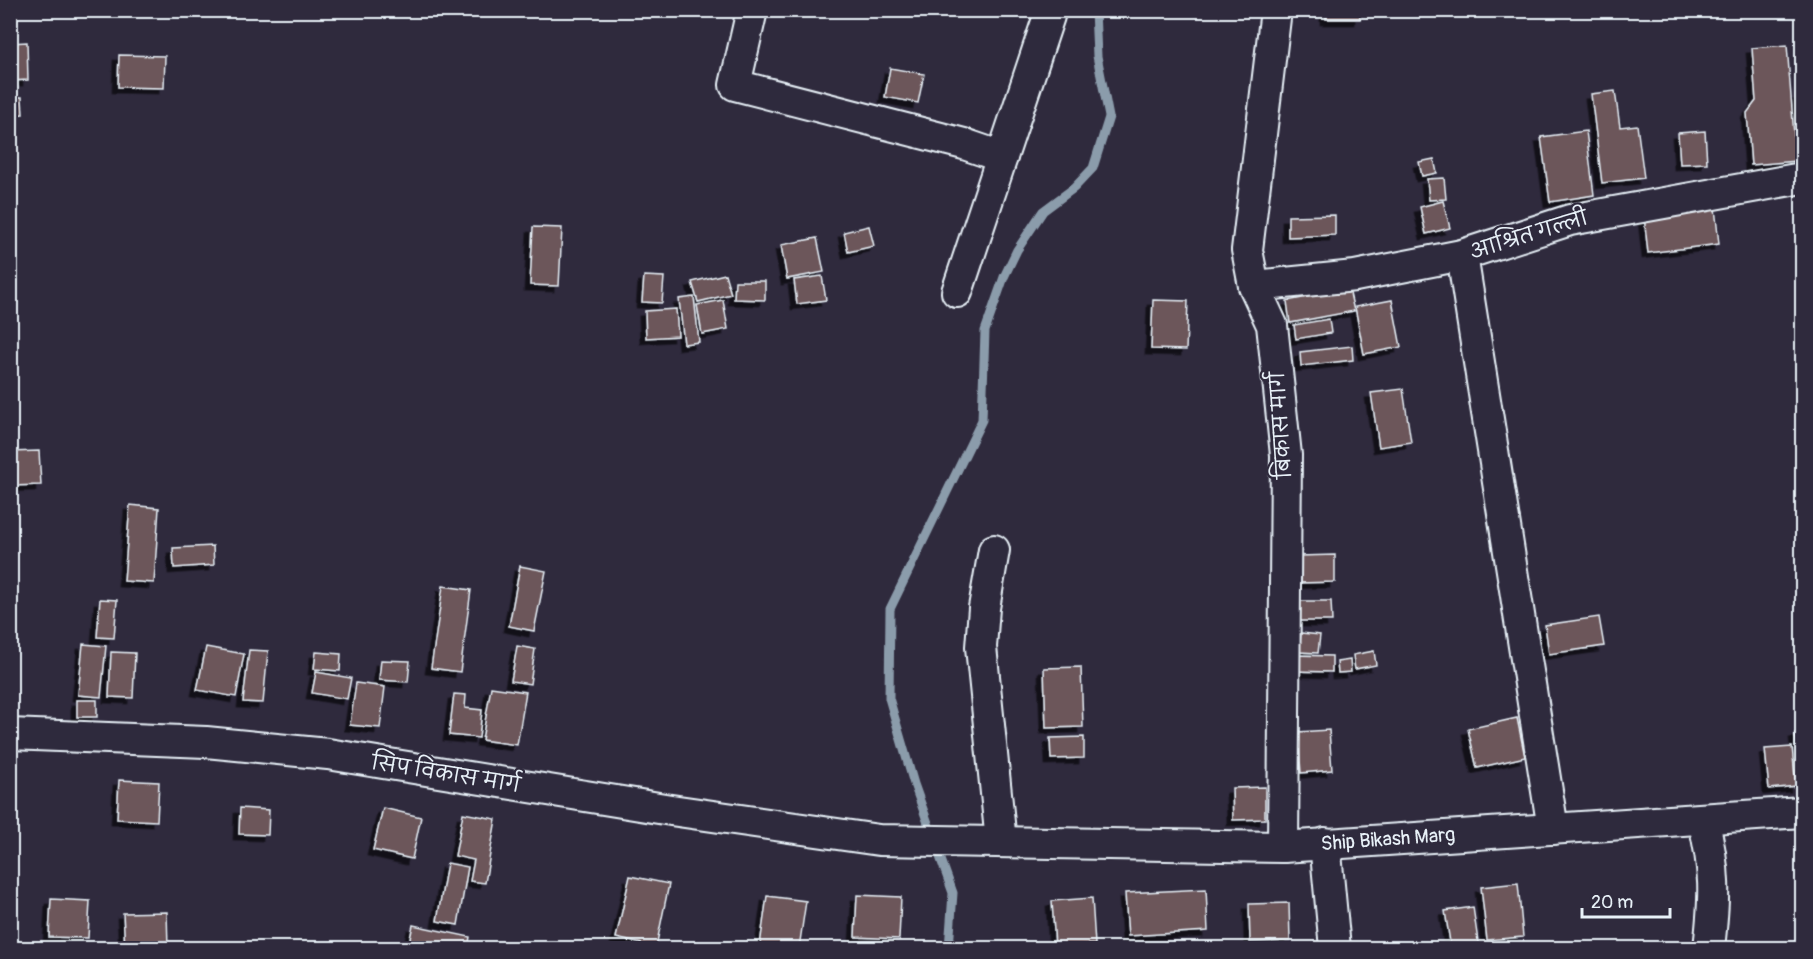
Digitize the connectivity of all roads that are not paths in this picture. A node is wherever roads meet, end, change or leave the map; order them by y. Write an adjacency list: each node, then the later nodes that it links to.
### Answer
1 (752, 10): 4 (street)
2 (1047, 10): 4 (street)
3 (1276, 10): 7 (street, बिकास मार्ग)
4 (1002, 157): 8 (street)
5 (1803, 178): 6 (street, आश्रित गल्ली)
6 (1462, 255): 7 (street, आश्रित गल्ली); 13 (street)
7 (1254, 286): 16 (street, बिकास मार्ग)
8 (957, 292)
9 (994, 550): 14 (street)
10 (10, 735): 14 (street, सिप विकास मार्ग)
11 (1803, 812): 12 (street, Ship Bikash Marg)
12 (1703, 819): 13 (street, Ship Bikash Marg); 18 (street)
13 (1554, 829): 15 (street, Ship Bikash Marg)
14 (987, 841): 16 (street, Ship Bikash Marg)
15 (1325, 843): 16 (street, Ship Bikash Marg); 17 (street)
16 (1283, 847)
17 (1335, 948)
18 (1709, 948)

